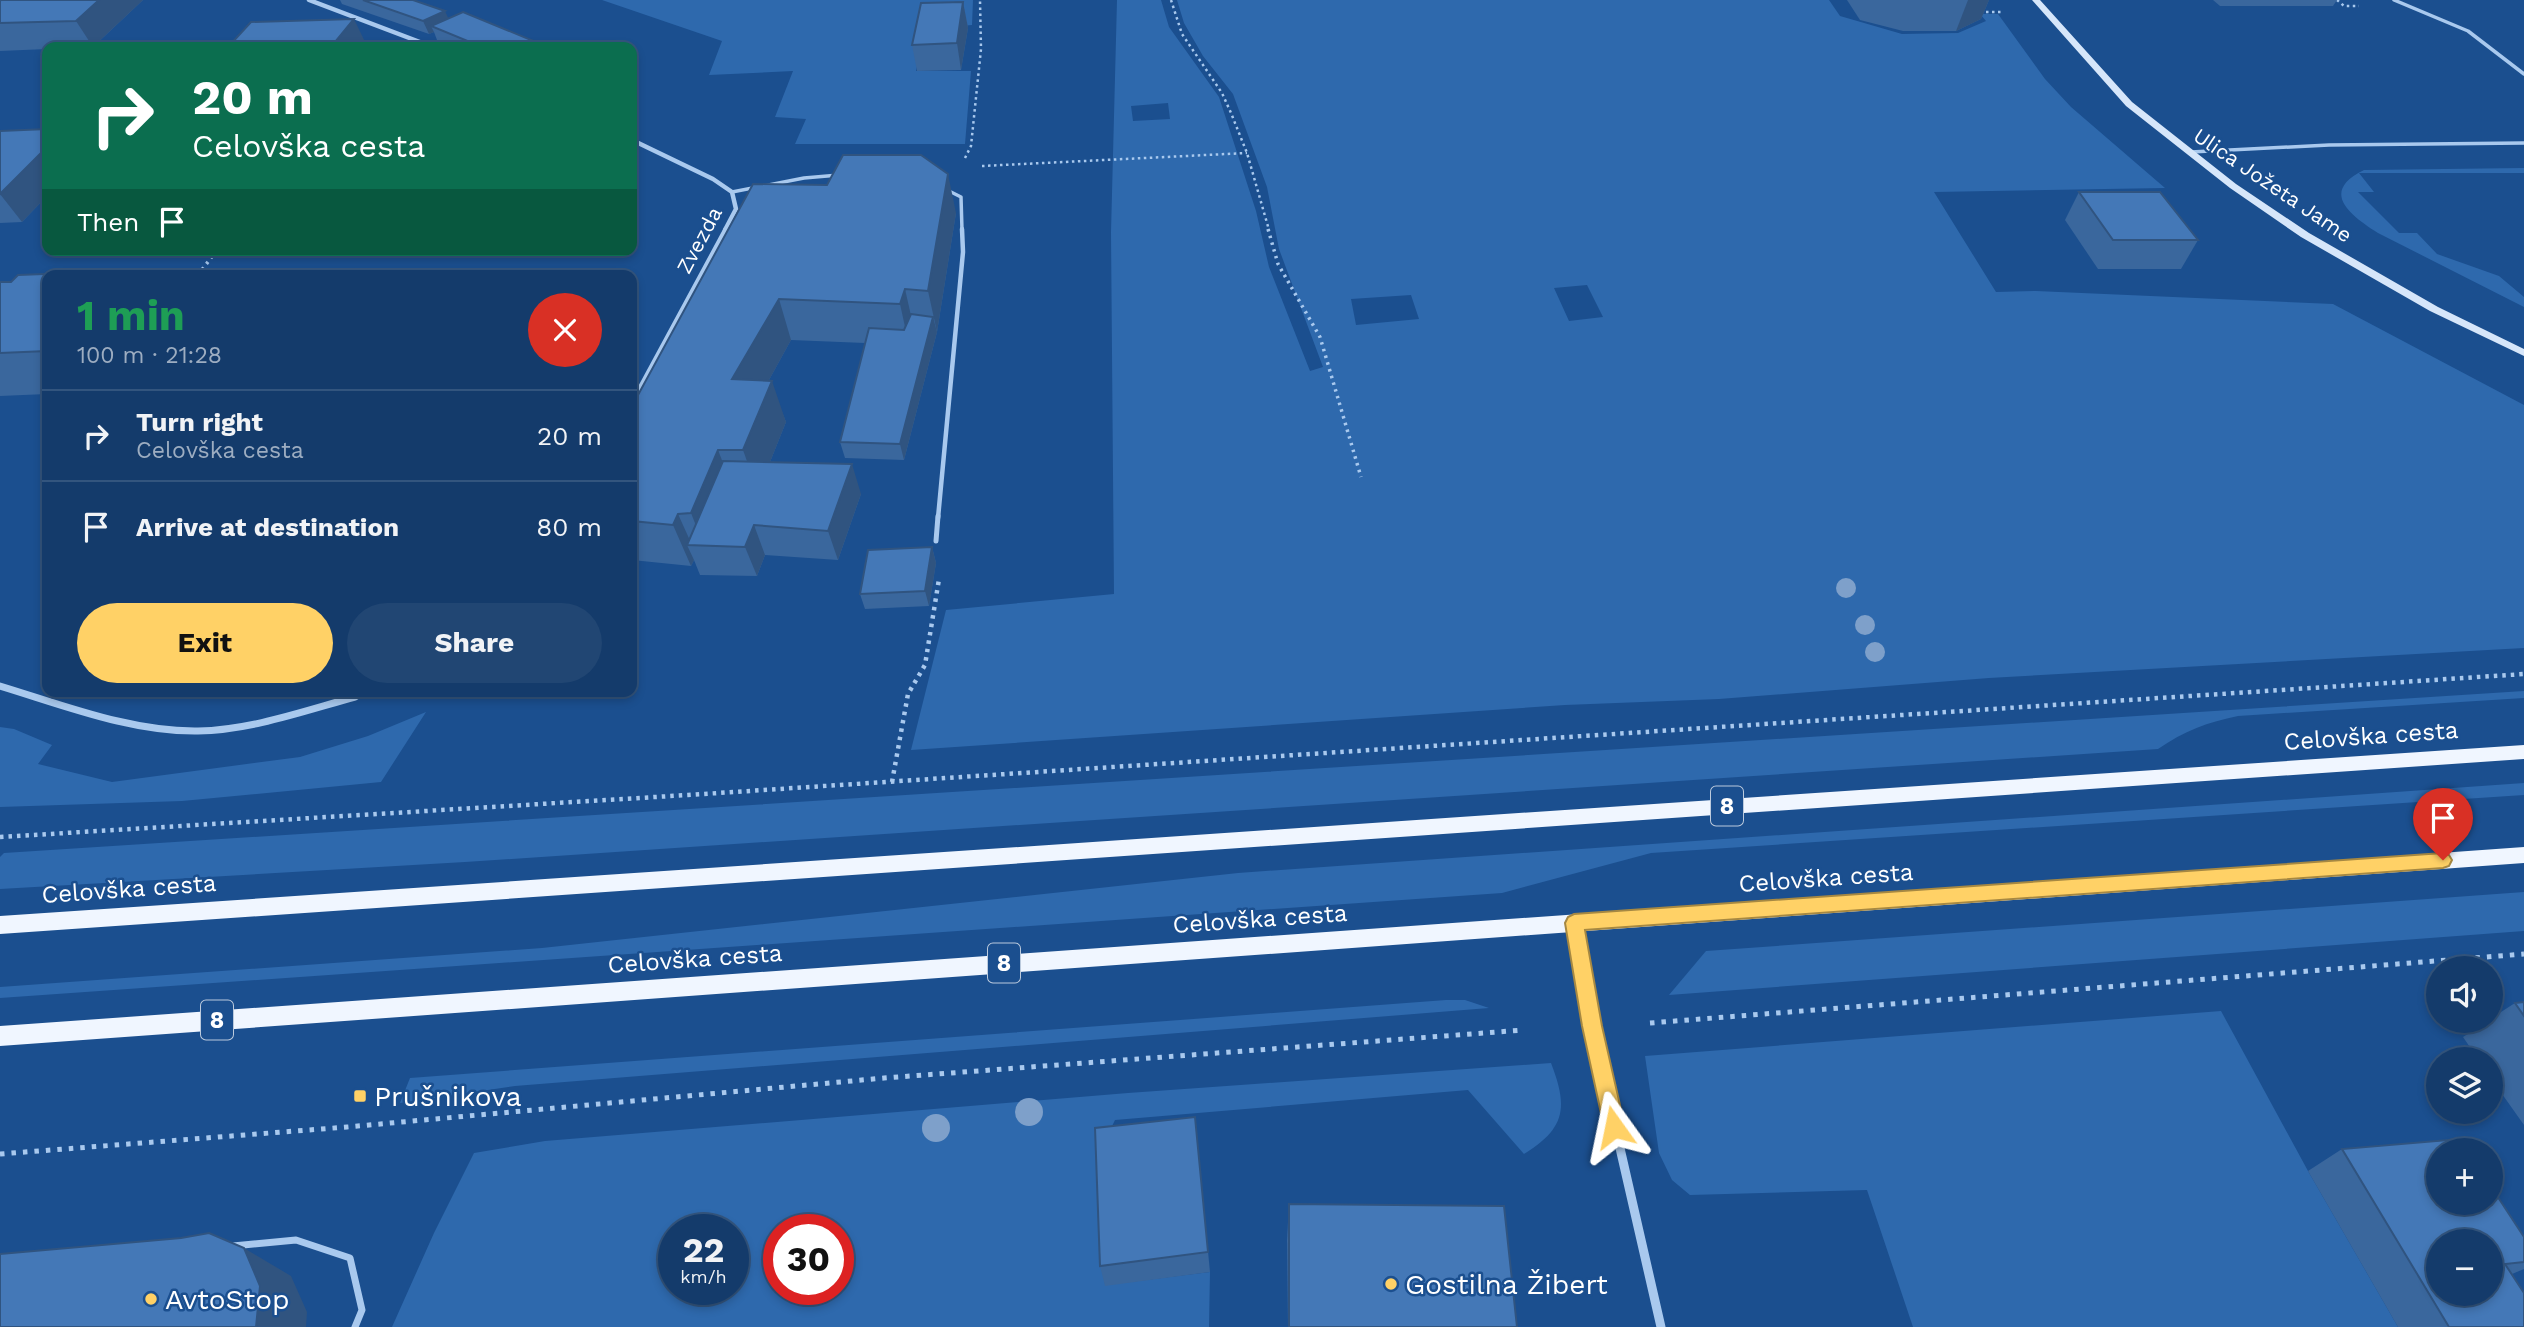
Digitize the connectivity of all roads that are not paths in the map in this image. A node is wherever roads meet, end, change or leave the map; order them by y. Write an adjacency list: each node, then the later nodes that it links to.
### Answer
1 (309, 0): 4 (street)
2 (2036, 0): 8 (street, Ulica Jožeta Jame)
3 (2394, 0): 5 (lane)
4 (420, 42)
5 (2524, 74)
6 (637, 142): 11 (street, Zvezda)
7 (2524, 143): 8 (lane)
8 (2188, 152): 12 (street, Ulica Jožeta Jame)
9 (844, 174): 11 (lane)
10 (940, 186): 14 (lane)
11 (732, 192): 13 (street, Zvezda)
12 (2524, 353)
13 (637, 394)
14 (936, 541)
15 (0, 685): 16 (street)
16 (42, 697)
17 (43, 697): 18 (street)
18 (352, 697)
19 (2524, 751): 22 (main road, Celovška cesta / 8)
20 (2524, 855): 21 (main road, Celovška cesta / 8)
21 (1574, 923): 23 (main road, Celovška cesta / 8); 26 (street)
22 (0, 925)
23 (0, 1036)
24 (229, 1246): 25 (lane)
25 (355, 1327)
26 (1661, 1327)

